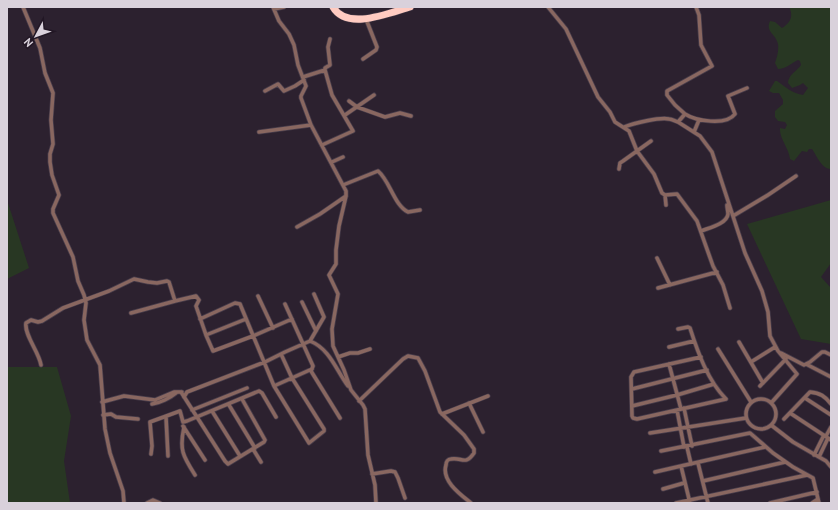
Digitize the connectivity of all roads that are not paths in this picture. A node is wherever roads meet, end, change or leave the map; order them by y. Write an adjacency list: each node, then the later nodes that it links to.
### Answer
1 (23, 7): 49 (street)
2 (284, 7): 7 (street)
3 (332, 7): 8 (highway)
4 (410, 7): 8 (highway)
5 (548, 7): 24 (street)
6 (696, 7): 18 (street)
7 (274, 8): 12 (street)
8 (366, 18): 10 (street)
9 (330, 39): 11 (street)
10 (363, 59)
11 (325, 70): 12 (street); 19 (street)
12 (304, 78): 14 (street); 23 (street)
13 (747, 88): 21 (street)
14 (265, 91)
15 (374, 95): 17 (street)
16 (348, 101): 17 (street)
17 (357, 107): 19 (street); 20 (street)
18 (685, 114): 21 (street); 22 (street)
19 (345, 115): 28 (street)
20 (411, 116)
21 (700, 120): 26 (street)
22 (678, 122): 24 (street); 26 (street)
23 (311, 125): 25 (street); 28 (street)
24 (624, 127): 29 (street)
25 (259, 132)
26 (694, 132): 37 (street)
27 (651, 141): 29 (street)
28 (322, 145): 31 (street)
29 (637, 150): 32 (street); 35 (street)
30 (343, 157): 31 (street)
31 (332, 162): 34 (street)
32 (619, 169)
33 (796, 176): 40 (street)
34 (343, 186): 36 (street); 39 (street)
35 (665, 195): 38 (street); 42 (street)
36 (346, 196): 41 (street); 74 (street)
37 (726, 198): 40 (street); 42 (street)
38 (666, 205)
39 (420, 210)
40 (733, 216): 68 (street)
41 (297, 227)
42 (701, 231): 44 (street)
43 (657, 258): 45 (street)
44 (717, 272): 45 (street); 53 (street)
45 (670, 285): 46 (street)
46 (658, 288)
47 (314, 294): 60 (street)
48 (258, 296): 58 (street)
49 (85, 300): 50 (street); 81 (street); 102 (street)
50 (175, 301): 54 (street); 55 (street)
51 (302, 302): 60 (street)
52 (285, 304): 57 (street)
53 (730, 308)
54 (131, 313)
55 (200, 319): 56 (street); 61 (street)
56 (246, 319): 61 (street); 62 (street)
57 (292, 319): 58 (street); 66 (street)
58 (273, 328): 62 (street)
59 (678, 330): 64 (street)
60 (316, 331): 63 (street)
61 (206, 335): 62 (street)
62 (253, 336): 77 (street)
63 (310, 341): 66 (street); 93 (street)
64 (694, 341): 67 (street); 75 (street)
65 (739, 342): 78 (street)
66 (303, 344): 72 (street); 82 (street)
67 (669, 347)
68 (775, 347): 71 (street); 78 (street)
69 (370, 349): 74 (street)
70 (718, 349): 103 (street)
71 (778, 351): 76 (street); 80 (street)
72 (281, 354): 77 (street); 85 (street)
73 (831, 355): 80 (street)
74 (338, 357): 93 (street)
75 (701, 357): 79 (street); 83 (street)
76 (786, 359): 87 (street); 104 (street)
77 (265, 362): 89 (street); 95 (street)
78 (751, 362): 87 (street)
79 (670, 364): 86 (street); 92 (street)
80 (806, 364): 84 (street)
81 (41, 365)
82 (312, 369): 85 (street); 121 (street)
83 (707, 370): 86 (street); 88 (street)
84 (831, 376)
85 (292, 378): 89 (street); 89 (street)
86 (673, 379): 92 (street); 96 (street)
87 (763, 383): 90 (street)
88 (714, 384): 96 (street); 111 (street)
89 (274, 386)
90 (760, 386)
91 (247, 388): 110 (street)
92 (632, 389): 109 (street)
93 (351, 390): 101 (street)
94 (179, 392): 95 (street); 98 (street); 102 (street); 106 (street)
95 (187, 392): 98 (street)
96 (677, 395): 109 (street); 111 (street)
97 (488, 396): 105 (street)
98 (184, 397): 110 (street)
99 (805, 398): 107 (street); 114 (street); 117 (street)
100 (242, 399): 108 (street); 120 (street); 136 (street)
101 (359, 401): 115 (street); 151 (street)
102 (102, 402): 116 (street)
103 (751, 402): 104 (street); 122 (street)
104 (772, 402): 126 (street)
105 (469, 403): 115 (street); 131 (street)
106 (152, 404)
107 (831, 404)
108 (228, 405): 113 (street); 136 (street)
109 (632, 406): 111 (street)
110 (191, 408): 112 (street); 119 (street)
111 (681, 409): 128 (street); 130 (street)
112 (180, 411): 118 (street); 125 (street)
113 (212, 411): 119 (street); 141 (street)
114 (790, 413): 123 (street); 133 (street)
115 (442, 414): 167 (street)
116 (103, 415): 124 (street); 163 (street)
117 (831, 415)
118 (166, 417): 138 (street); 140 (street)
119 (197, 418): 125 (street); 141 (street)
120 (276, 418)
121 (340, 418)
122 (746, 418): 126 (street); 128 (street)
123 (784, 419)
124 (138, 420)
125 (183, 422): 127 (street)
126 (771, 426): 139 (street)
127 (184, 427): 143 (street); 152 (street)
128 (688, 427): 130 (street); 134 (street)
129 (831, 427): 133 (street)
130 (680, 428): 132 (street); 134 (street)
131 (483, 432)
132 (650, 433)
133 (827, 437): 139 (street); 142 (street)
134 (688, 446): 135 (street); 137 (street); 147 (street)
135 (765, 447): 144 (street); 146 (street)
136 (254, 448): 141 (street); 145 (street)
137 (661, 452)
138 (151, 454)
139 (814, 455): 142 (street)
140 (168, 456)
141 (240, 456)
142 (819, 457): 149 (street)
143 (205, 460)
144 (786, 461): 153 (street); 154 (street)
145 (261, 462)
146 (698, 463): 147 (street); 154 (street)
147 (691, 464): 148 (street)
148 (681, 466): 150 (street); 155 (street)
149 (831, 467)
150 (655, 472)
151 (372, 474): 159 (street); 166 (street)
152 (195, 475)
153 (807, 475): 157 (street); 158 (street)
154 (703, 481): 158 (street)
155 (684, 483): 156 (street); 162 (street)
156 (663, 489)
157 (817, 492): 160 (street); 161 (street)
158 (706, 497): 162 (street); 169 (street)
159 (405, 498)
160 (790, 501): 170 (street)
161 (819, 501): 171 (street)
162 (690, 502): 168 (street)
163 (124, 503)
164 (147, 503): 165 (street)
165 (160, 503)
166 (376, 503)
167 (471, 503)
168 (676, 503)
169 (708, 503)
170 (770, 503)
171 (812, 503)

